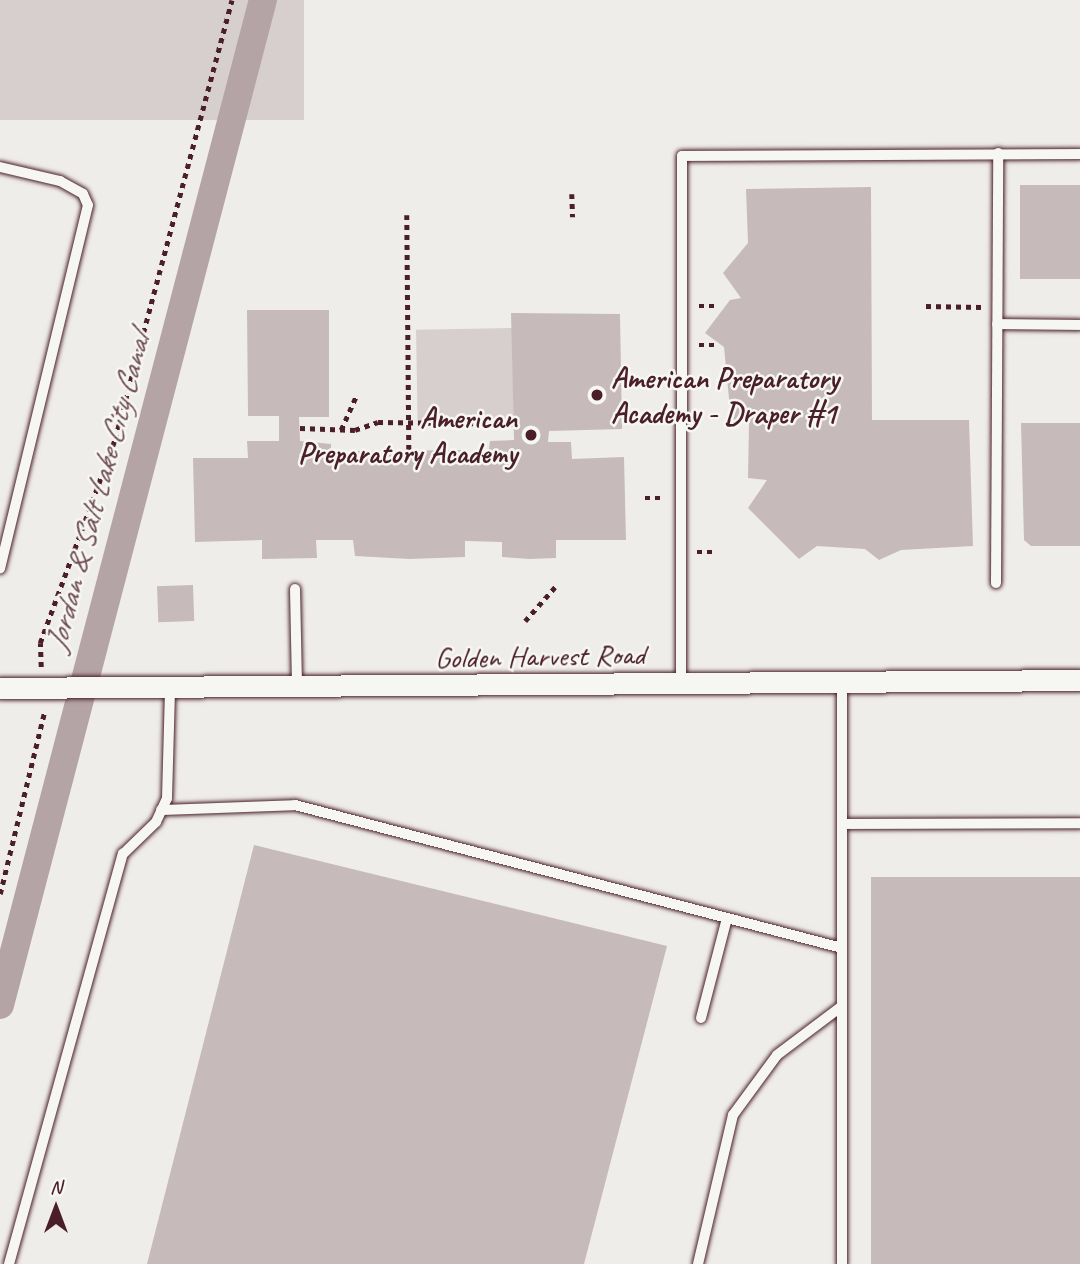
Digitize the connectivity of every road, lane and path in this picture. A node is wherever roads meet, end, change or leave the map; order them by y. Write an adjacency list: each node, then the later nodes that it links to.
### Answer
1 (232, 0): 27 (path)
2 (998, 153): 3 (lane); 9 (lane); 25 (lane)
3 (1080, 154)
4 (0, 167): 18 (lane)
5 (572, 194): 7 (path)
6 (407, 215): 14 (path)
7 (573, 217)
8 (926, 306): 9 (path)
9 (997, 307): 10 (lane)
10 (997, 324): 11 (lane); 19 (lane)
11 (1080, 325)
12 (356, 397): 16 (path)
13 (513, 424): 14 (path)
14 (409, 425): 16 (path); 17 (path)
15 (300, 428): 16 (path)
16 (341, 430)
17 (409, 452)
18 (0, 569)
19 (996, 583)
20 (556, 586): 22 (path)
21 (295, 589): 28 (lane)
22 (525, 621)
23 (1080, 680): 24 (street, Golden Harvest Road)
24 (842, 682): 25 (street, Golden Harvest Road); 32 (lane)
25 (681, 684): 28 (street, Golden Harvest Road)
26 (0, 688): 27 (street, Golden Harvest Road)
27 (49, 688): 29 (street, Golden Harvest Road); 33 (path)
28 (297, 688): 29 (street, Golden Harvest Road)
29 (170, 689): 30 (lane)
30 (161, 810): 34 (lane); 38 (lane)
31 (1080, 823): 32 (lane)
32 (842, 824): 35 (lane)
33 (0, 894)
34 (727, 918): 35 (lane); 37 (lane)
35 (842, 948): 36 (lane)
36 (842, 1006): 39 (lane); 40 (lane)
37 (701, 1017)
38 (9, 1264)
39 (698, 1264)
40 (842, 1264)

